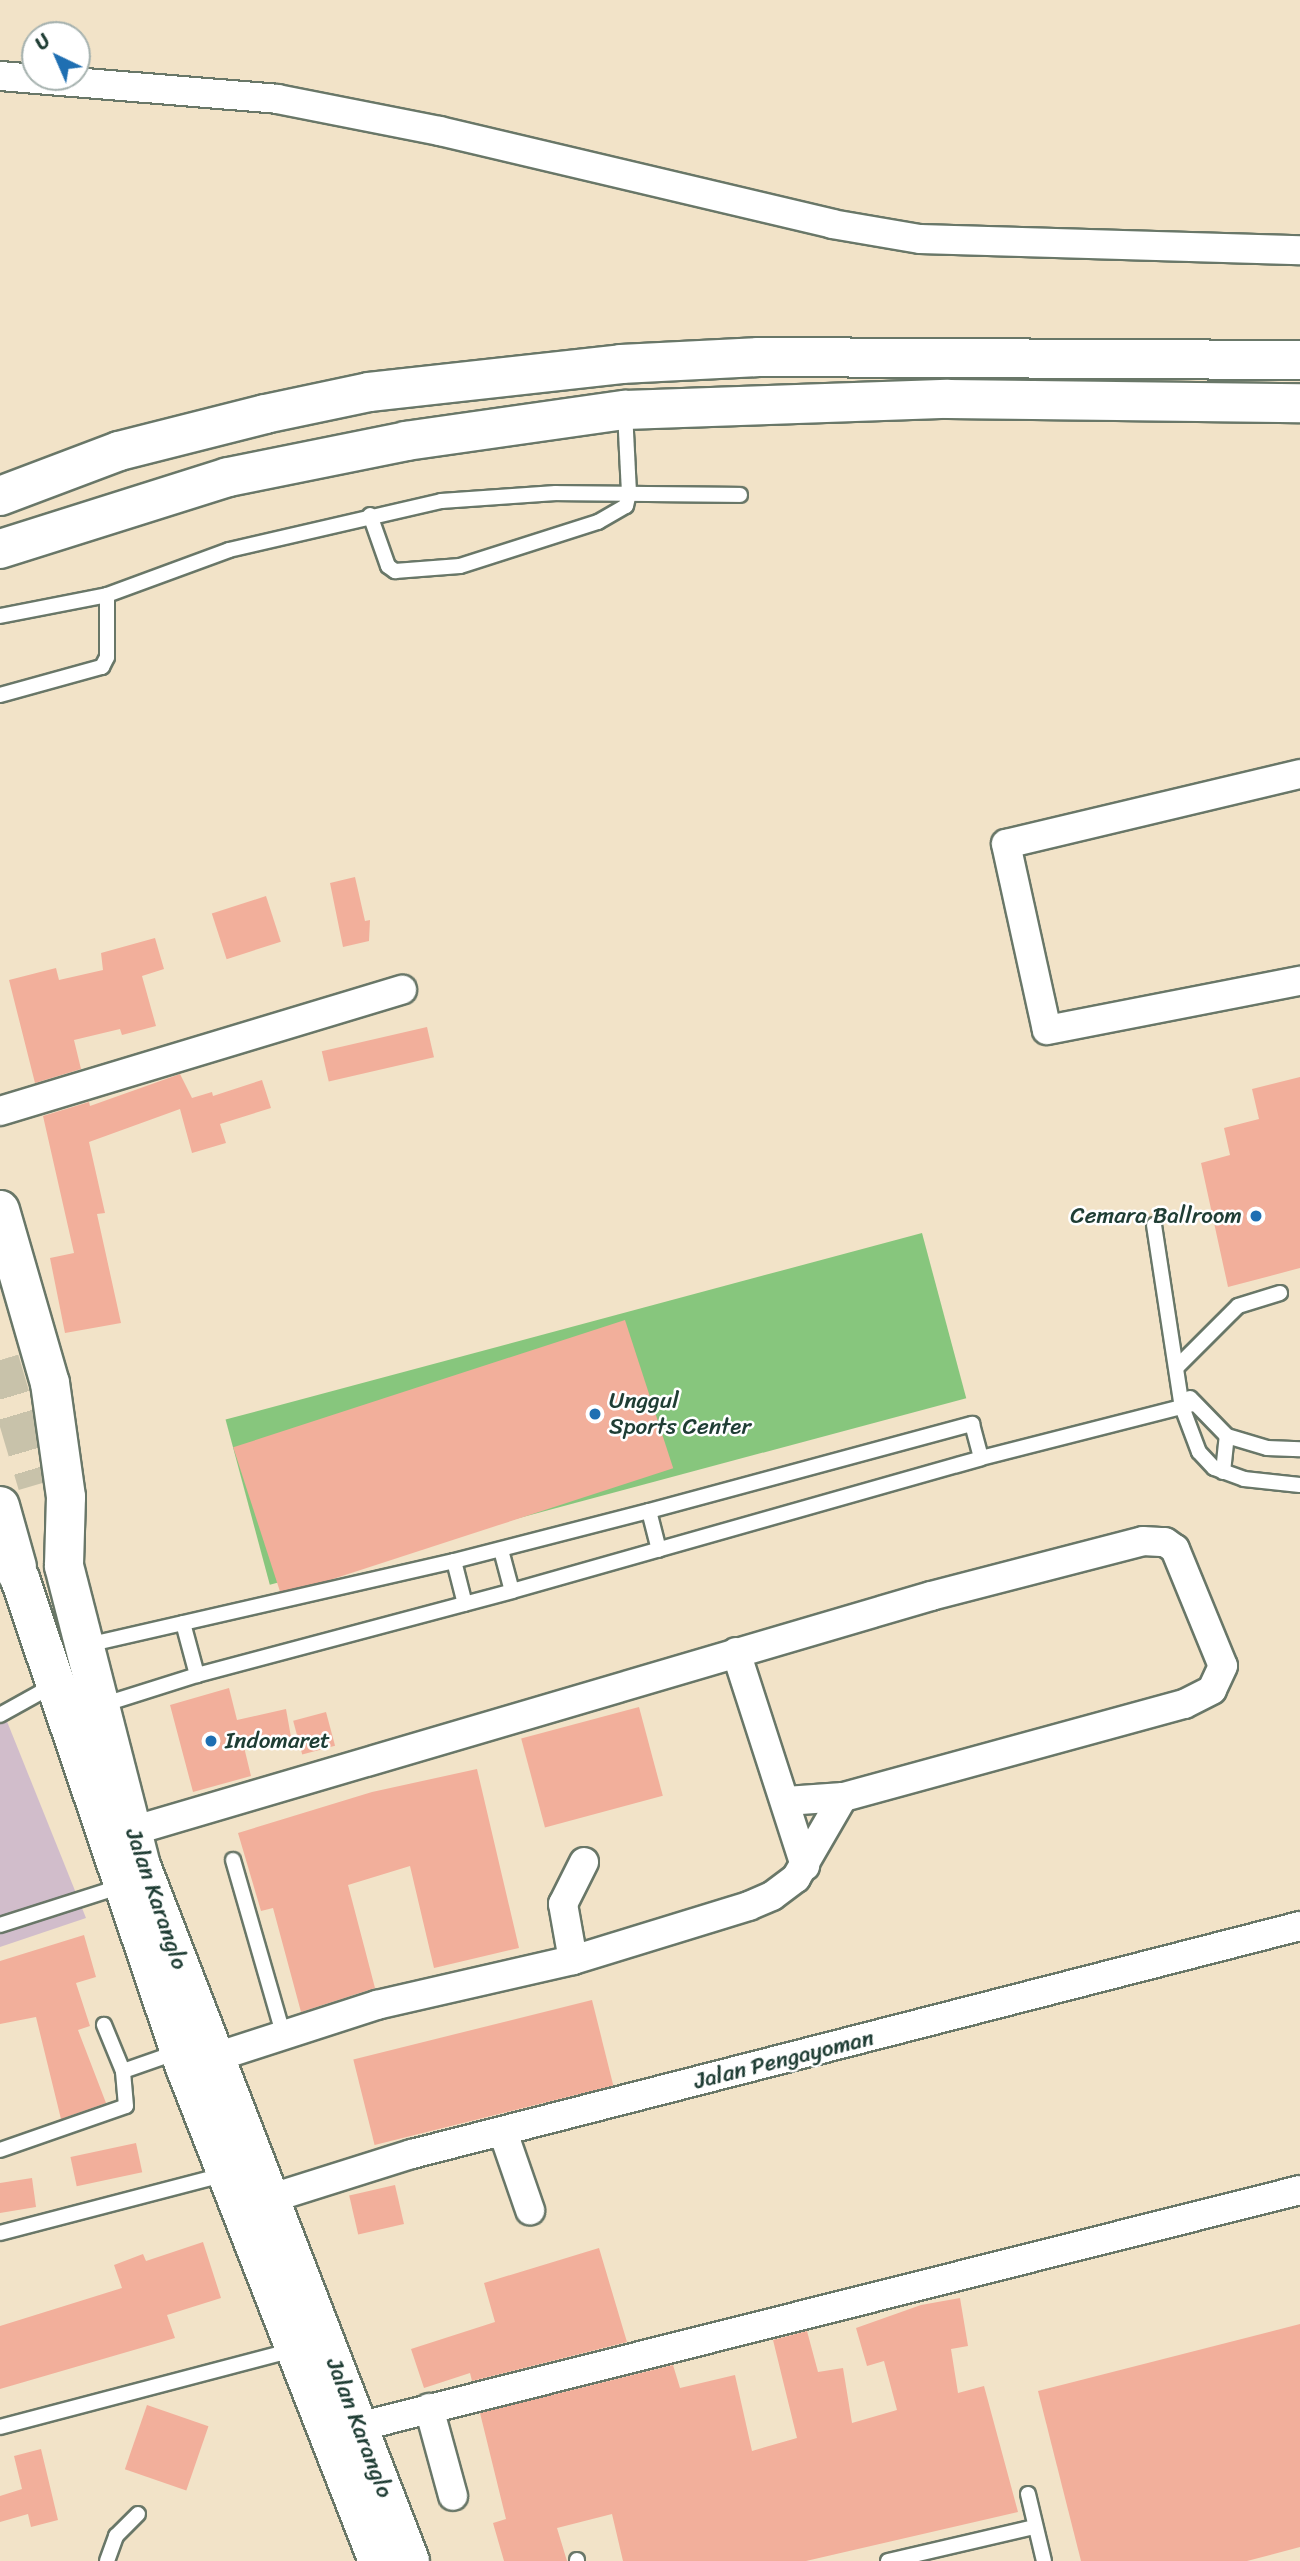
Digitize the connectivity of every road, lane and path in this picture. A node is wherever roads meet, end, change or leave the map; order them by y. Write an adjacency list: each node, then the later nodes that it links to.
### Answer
1 (0, 76): 2 (street)
2 (1300, 250)
3 (1300, 360): 8 (highway)
4 (1300, 403): 5 (highway)
5 (625, 423): 6 (lane); 10 (highway); 11 (highway)
6 (629, 493): 7 (lane); 9 (lane); 9 (lane)
7 (740, 495)
8 (0, 496)
9 (370, 515): 12 (lane)
10 (0, 548)
11 (0, 572)
12 (107, 595): 13 (lane); 14 (lane)
13 (0, 616)
14 (0, 695)
15 (1300, 775): 16 (street)
16 (1300, 981)
17 (402, 990): 18 (street)
18 (0, 1111)
19 (0, 1210): 36 (highway, Jalan Karanglo)
20 (1154, 1225): 22 (lane)
21 (1280, 1293): 22 (lane)
22 (1178, 1371): 23 (lane)
23 (1188, 1406): 24 (lane); 26 (lane); 27 (lane)
24 (1227, 1436): 25 (lane); 27 (lane)
25 (1300, 1449)
26 (981, 1458): 31 (lane); 34 (lane)
27 (1223, 1472): 29 (lane)
28 (37, 1485): 36 (highway)
29 (1300, 1485)
30 (0, 1506): 37 (highway)
31 (649, 1511): 33 (lane); 34 (lane)
32 (0, 1544): 37 (highway, Jalan Karanglo)
33 (501, 1550): 35 (lane); 38 (lane)
34 (659, 1550): 38 (lane)
35 (454, 1562): 39 (lane); 40 (lane)
36 (64, 1566): 41 (highway, Jalan Karanglo)
37 (20, 1579): 44 (highway, Jalan Karanglo)
38 (512, 1591): 39 (lane)
39 (465, 1604): 43 (lane)
40 (183, 1623): 41 (lane); 43 (lane)
41 (86, 1646): 45 (highway, Jalan Karanglo)
42 (736, 1652): 47 (street); 48 (street); 49 (street)
43 (197, 1675): 45 (lane)
44 (54, 1685): 46 (lane); 53 (highway, Jalan Karanglo)
45 (99, 1706): 49 (highway, Jalan Karanglo)
46 (0, 1715)
47 (843, 1797): 48 (street); 52 (street)
48 (786, 1801): 52 (street)
49 (132, 1830): 59 (highway, Jalan Karanglo)
50 (233, 1860): 58 (lane)
51 (584, 1861): 56 (street)
52 (805, 1866): 56 (street)
53 (122, 1886): 54 (lane); 59 (highway, Jalan Karanglo)
54 (0, 1925)
55 (1300, 1926): 61 (street, Jalan Pengayoman)
56 (573, 1960): 58 (street)
57 (104, 2025): 60 (lane)
58 (284, 2033): 59 (street)
59 (192, 2058): 60 (lane); 63 (highway, Jalan Karanglo); 65 (highway, Jalan Karanglo)
60 (123, 2071): 62 (lane)
61 (503, 2132): 65 (street, Jalan Pengayoman); 66 (street)
62 (0, 2150)
63 (226, 2174): 67 (lane); 68 (highway, Jalan Karanglo)
64 (1300, 2190): 69 (street)
65 (269, 2199): 71 (highway, Jalan Karanglo)
66 (530, 2210)
67 (0, 2233)
68 (294, 2350): 70 (lane); 77 (highway, Jalan Karanglo)
69 (429, 2408): 71 (street); 73 (street)
70 (0, 2427)
71 (358, 2427): 78 (highway, Jalan Karanglo)
72 (1028, 2494): 75 (lane)
73 (453, 2496)
74 (138, 2514): 76 (lane)
75 (1034, 2527): 79 (lane); 80 (lane)
76 (107, 2561)
77 (378, 2561)
78 (410, 2561)
79 (887, 2561)
80 (1044, 2561)

